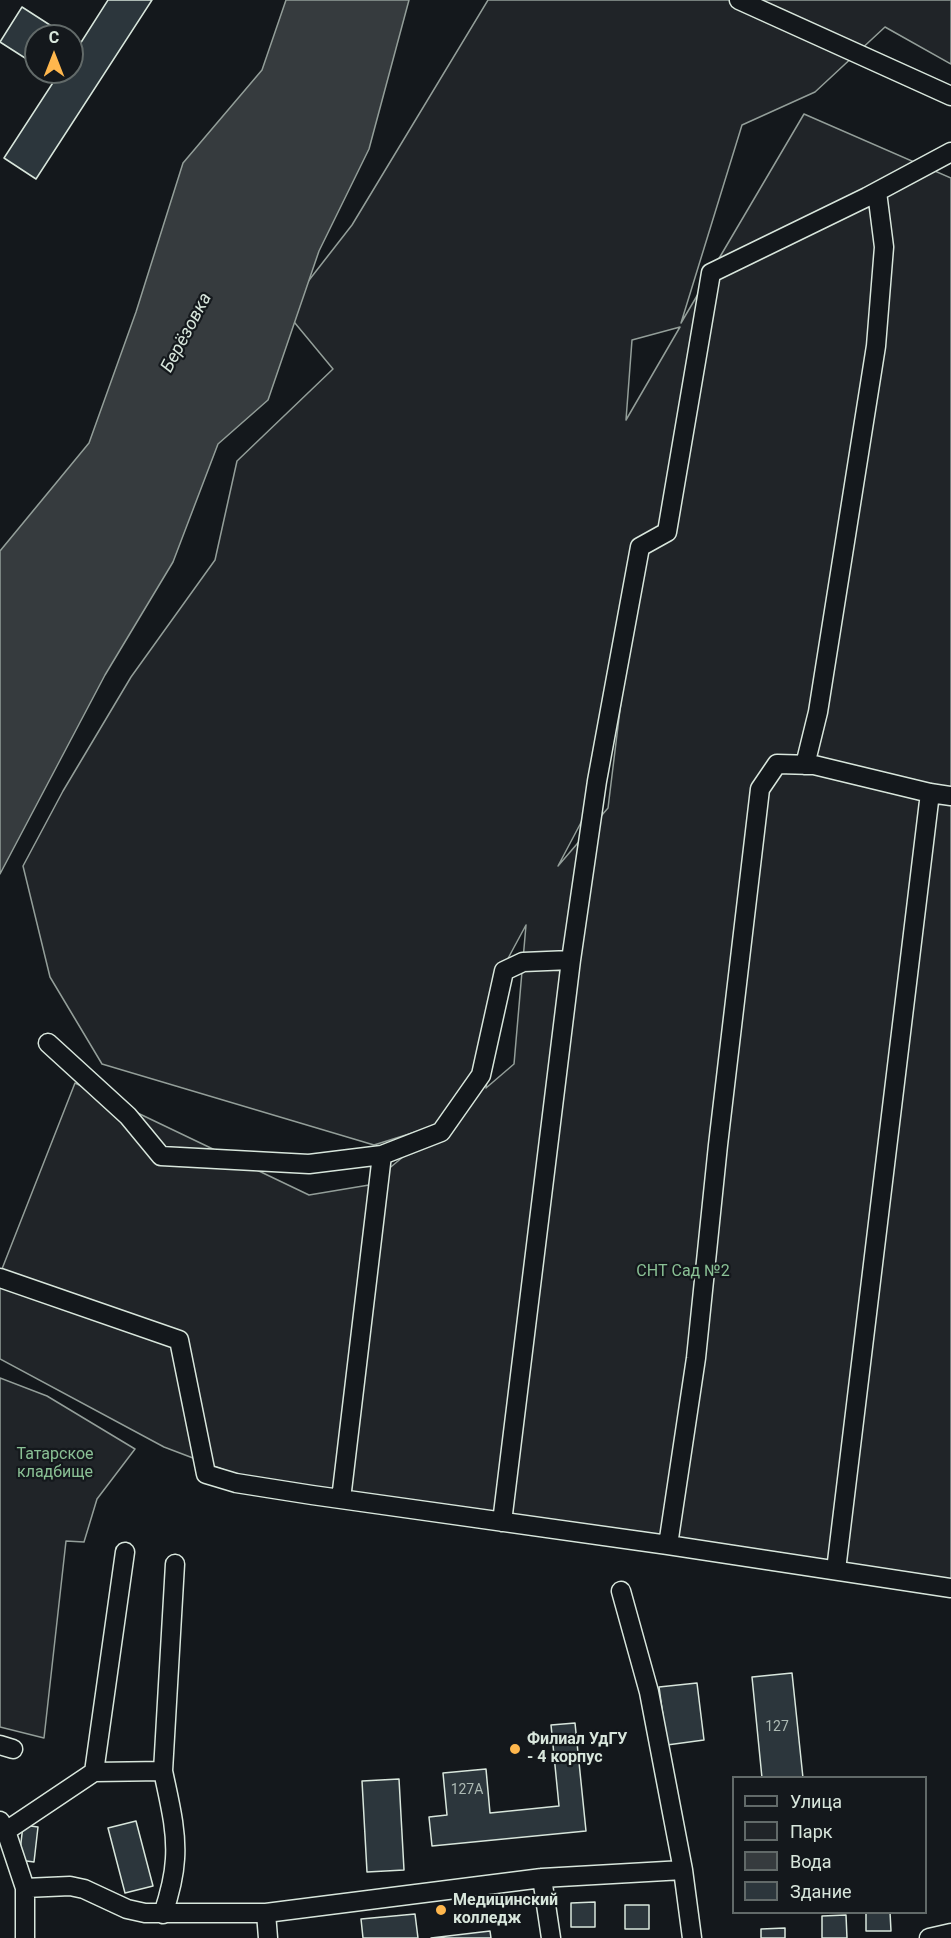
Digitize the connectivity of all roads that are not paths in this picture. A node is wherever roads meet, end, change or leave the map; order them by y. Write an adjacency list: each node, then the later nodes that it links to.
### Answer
1 (739, 0): 2 (street)
2 (951, 96)
3 (951, 152): 4 (street)
4 (877, 192): 5 (street); 8 (street)
5 (805, 765): 6 (street); 14 (street)
6 (930, 793): 7 (street); 17 (street)
7 (951, 796)
8 (571, 960): 10 (street); 13 (street)
9 (48, 1043): 10 (street)
10 (382, 1155): 12 (street)
11 (0, 1278): 12 (street)
12 (341, 1500): 13 (street)
13 (502, 1522): 14 (street)
14 (668, 1545): 17 (street)
15 (125, 1552): 21 (street)
16 (176, 1564): 20 (street)
17 (836, 1570): 18 (street)
18 (951, 1588)
19 (621, 1591): 23 (street)
20 (163, 1771): 21 (street); 27 (street)
21 (94, 1772): 22 (street)
22 (3, 1826): 25 (street)
23 (683, 1870): 24 (street); 32 (street)
24 (542, 1878): 26 (street); 31 (street)
25 (26, 1888): 27 (street); 29 (street)
26 (266, 1913): 27 (street); 30 (street)
27 (163, 1914)
28 (951, 1933): 33 (street)
29 (25, 1938)
30 (268, 1938)
31 (550, 1938)
32 (692, 1938)
33 (929, 1938)

